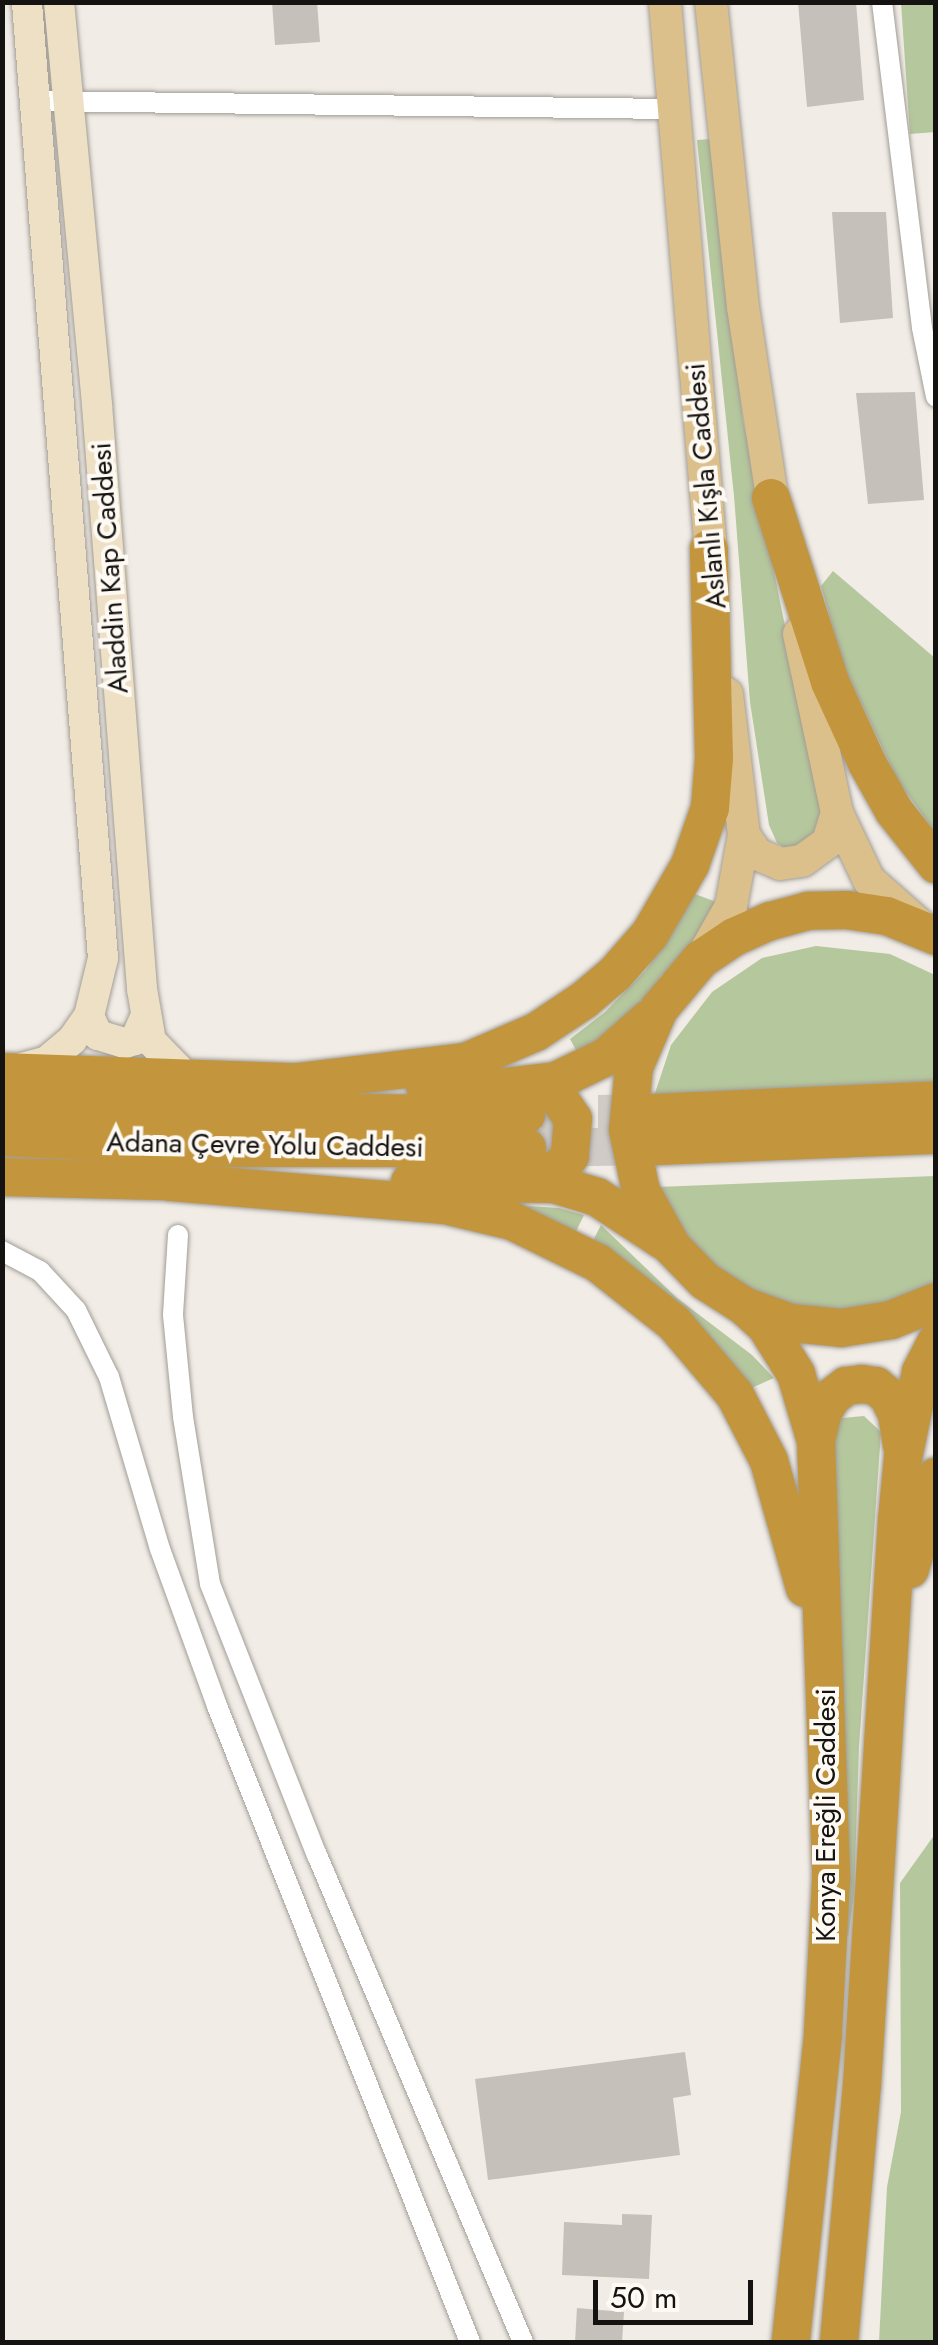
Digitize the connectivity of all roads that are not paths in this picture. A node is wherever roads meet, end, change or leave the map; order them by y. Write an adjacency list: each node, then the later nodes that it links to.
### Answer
1 (27, 2): 6 (street, Aladdin Kap Caddesi)
2 (59, 2): 7 (street, Aladdin Kap Caddesi)
3 (665, 2): 8 (main road, Aslanlı Kışla Caddesi)
4 (710, 2): 11 (main road, Aslanlı Kışla Caddesi)
5 (882, 2): 9 (street)
6 (35, 100): 7 (street); 20 (street, Aladdin Kap Caddesi)
7 (66, 100): 8 (street); 19 (street, Aladdin Kap Caddesi)
8 (676, 109): 12 (main road, Aslanlı Kışla Caddesi)
9 (929, 327): 10 (street)
10 (936, 397)
11 (771, 498): 13 (main road, Aslanlı Kışla Caddesi); 15 (highway)
12 (710, 549): 14 (main road, Aslanlı Kışla Caddesi); 23 (highway)
13 (836, 813): 14 (main road); 16 (main road, Aslanlı Kışla Caddesi)
14 (744, 835): 17 (main road, Aslanlı Kışla Caddesi)
15 (936, 864)
16 (930, 932): 17 (highway)
17 (701, 959): 18 (highway)
18 (659, 1009): 25 (highway); 31 (highway)
19 (146, 1015): 20 (street); 22 (street, Aladdin Kap Caddesi)
20 (89, 1016): 21 (street)
21 (4, 1082): 22 (highway); 25 (highway, Adana Çevre Yolu Caddesi)
22 (228, 1082): 23 (highway)
23 (289, 1083): 25 (highway)
24 (936, 1100): 26 (highway)
25 (527, 1132): 27 (highway, Adana Çevre Yolu Caddesi); 29 (highway); 31 (highway)
26 (936, 1135)
27 (2, 1137)
28 (2, 1177): 29 (highway)
29 (171, 1182): 40 (highway)
30 (178, 1235): 42 (street)
31 (672, 1246): 34 (highway)
32 (2, 1251): 41 (street)
33 (936, 1302): 34 (highway)
34 (744, 1306): 36 (highway, Konya Ereğli Caddesi)
35 (936, 1343): 37 (highway, Konya Ereğli Caddesi)
36 (816, 1441): 37 (highway); 40 (highway, Konya Ereğli Caddesi)
37 (903, 1458): 39 (highway, Konya Ereğli Caddesi)
38 (936, 1478): 39 (highway)
39 (890, 1644): 44 (highway, Konya Ereğli Caddesi)
40 (826, 1680): 43 (highway, Konya Ereğli Caddesi)
41 (470, 2342)
42 (523, 2342)
43 (790, 2342)
44 (839, 2342)

